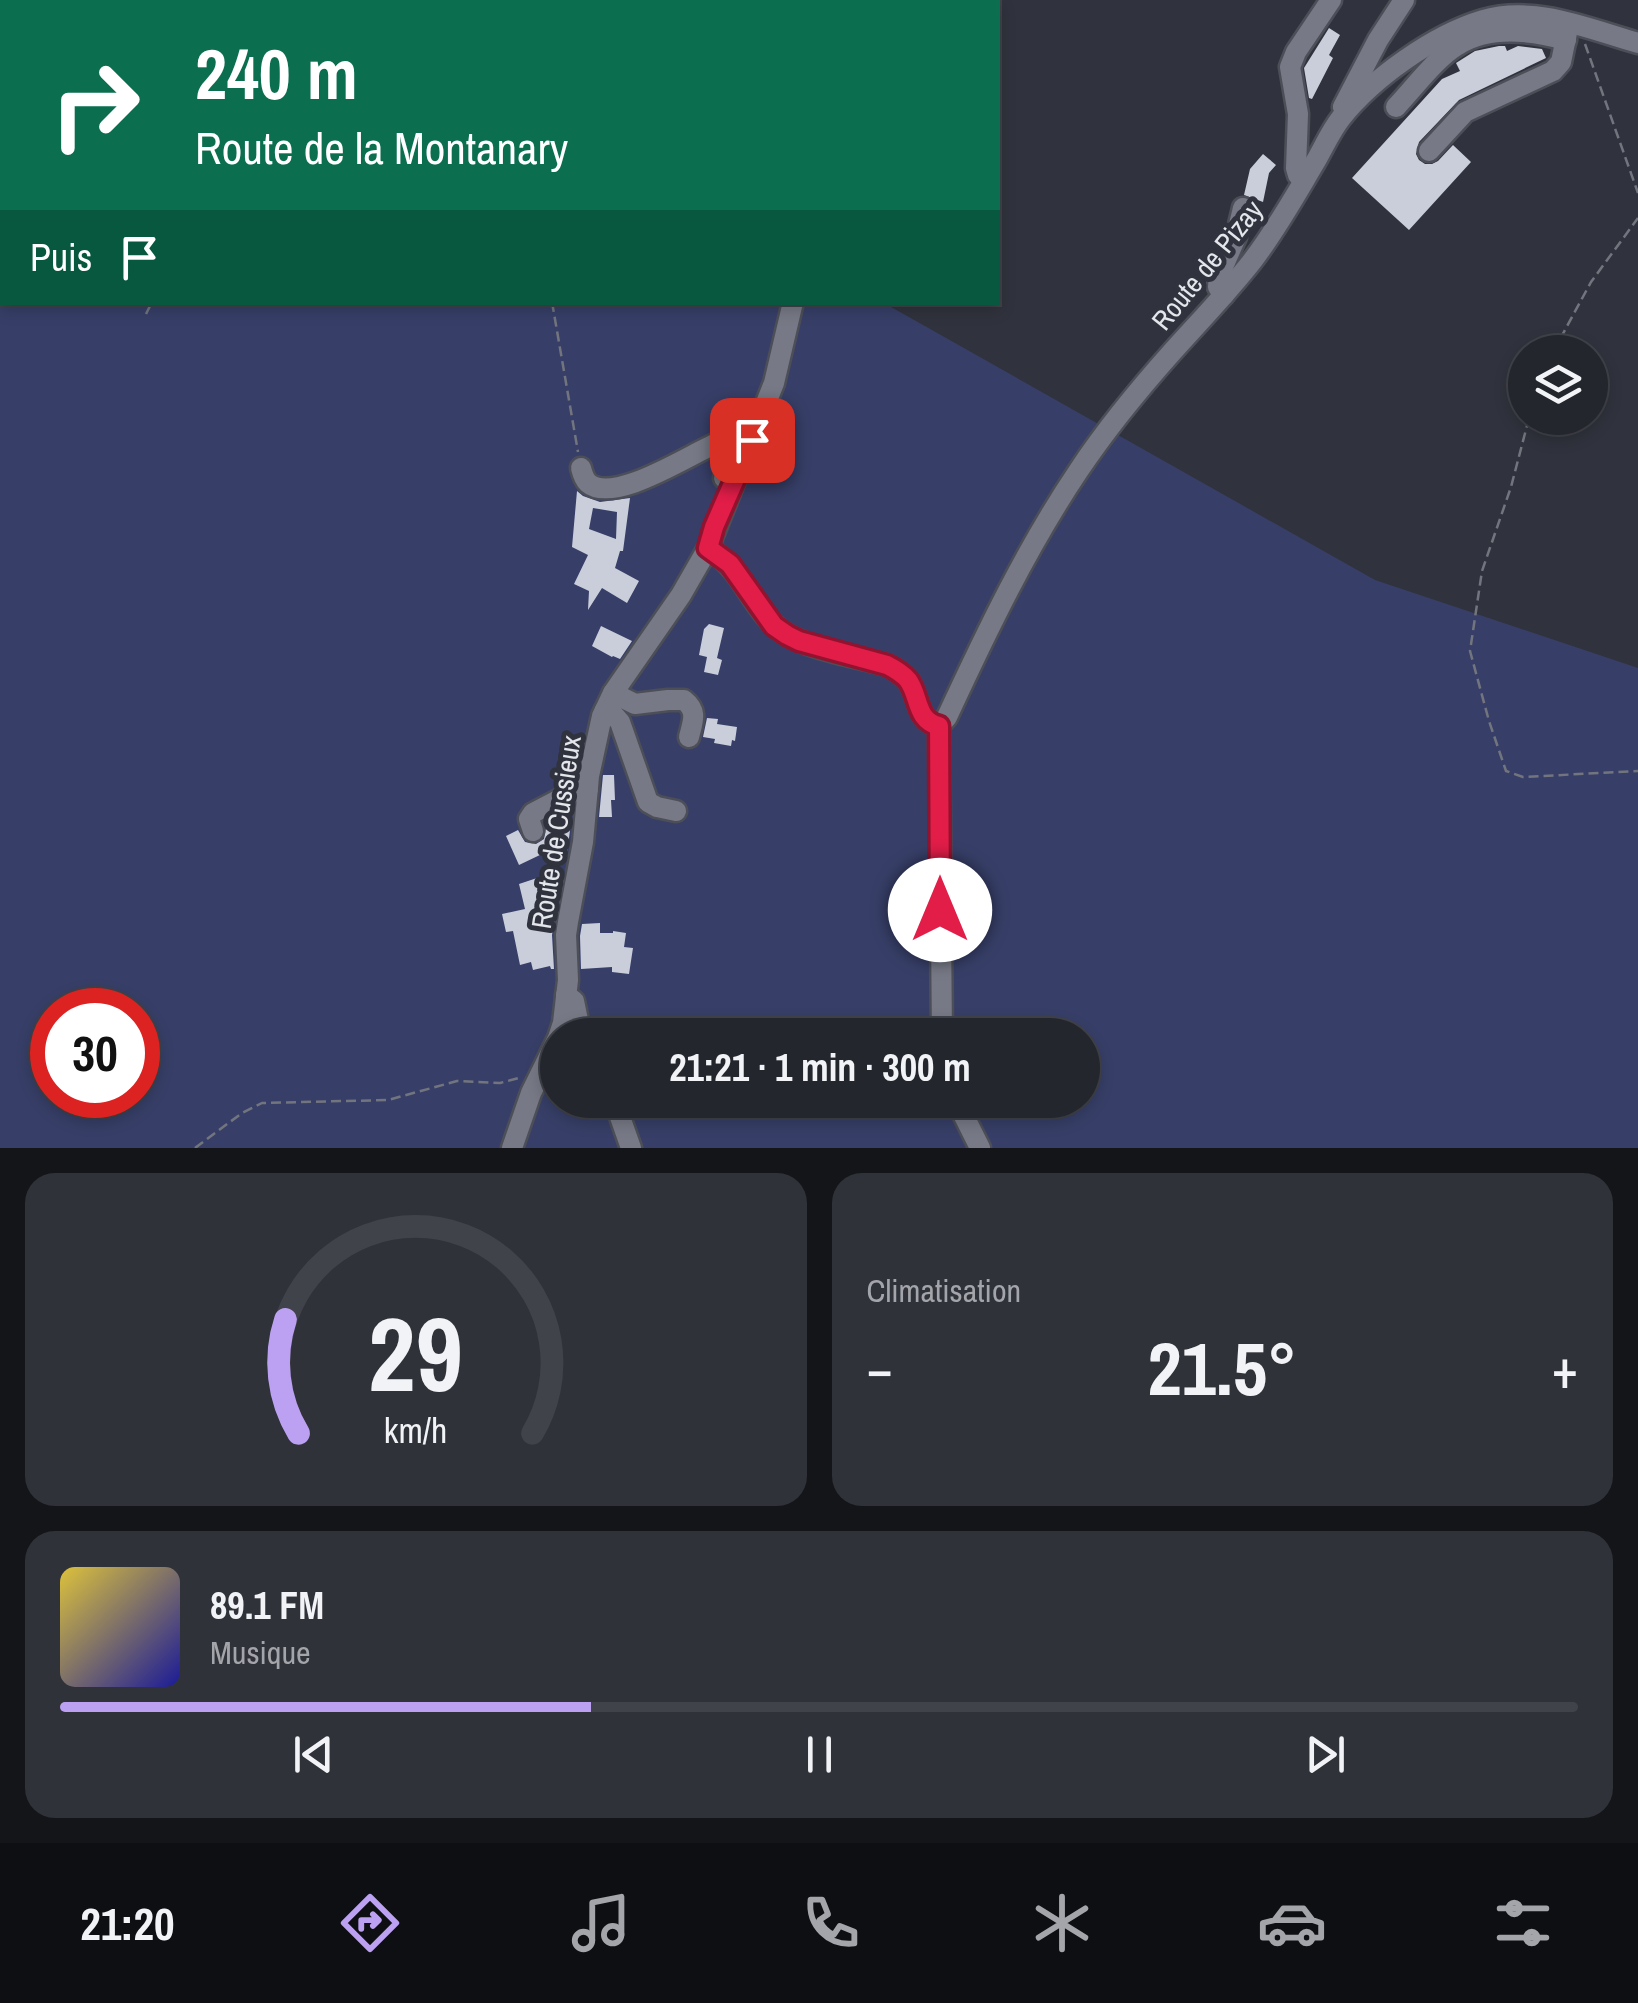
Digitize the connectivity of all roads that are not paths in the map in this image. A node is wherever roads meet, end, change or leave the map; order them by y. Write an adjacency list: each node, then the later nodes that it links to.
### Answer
1 (1331, 0): 8 (street)
2 (1404, 0): 5 (street, Route de Pizay)
3 (1571, 29): 4 (street); 5 (street); 6 (street); 7 (street)
4 (1638, 42)
5 (1370, 76): 8 (street, Route de Pizay)
6 (1396, 106)
7 (1429, 151)
8 (1303, 180): 10 (street, Route de Pizay)
9 (1243, 208): 10 (street)
10 (1224, 295): 16 (street, Route de Pizay)
11 (792, 305): 13 (street)
12 (581, 468): 13 (street)
13 (723, 510): 14 (street, Route de Cussieux)
14 (708, 548): 15 (street, Route de Cussieux); 16 (street)
15 (609, 702): 17 (street); 18 (street, Route de Cussieux); 19 (street)
16 (939, 726): 24 (street)
17 (688, 737)
18 (588, 789): 20 (street); 21 (street, Route de Cussieux)
19 (676, 812)
20 (533, 831)
21 (566, 995): 22 (street, Route de Cussieux); 23 (street)
22 (562, 1018)
23 (578, 1018)
24 (942, 1018)
25 (540, 1073): 28 (street, Route de Cussieux)
26 (620, 1118): 29 (street)
27 (965, 1118): 30 (street)
28 (512, 1148)
29 (631, 1148)
30 (980, 1148)

